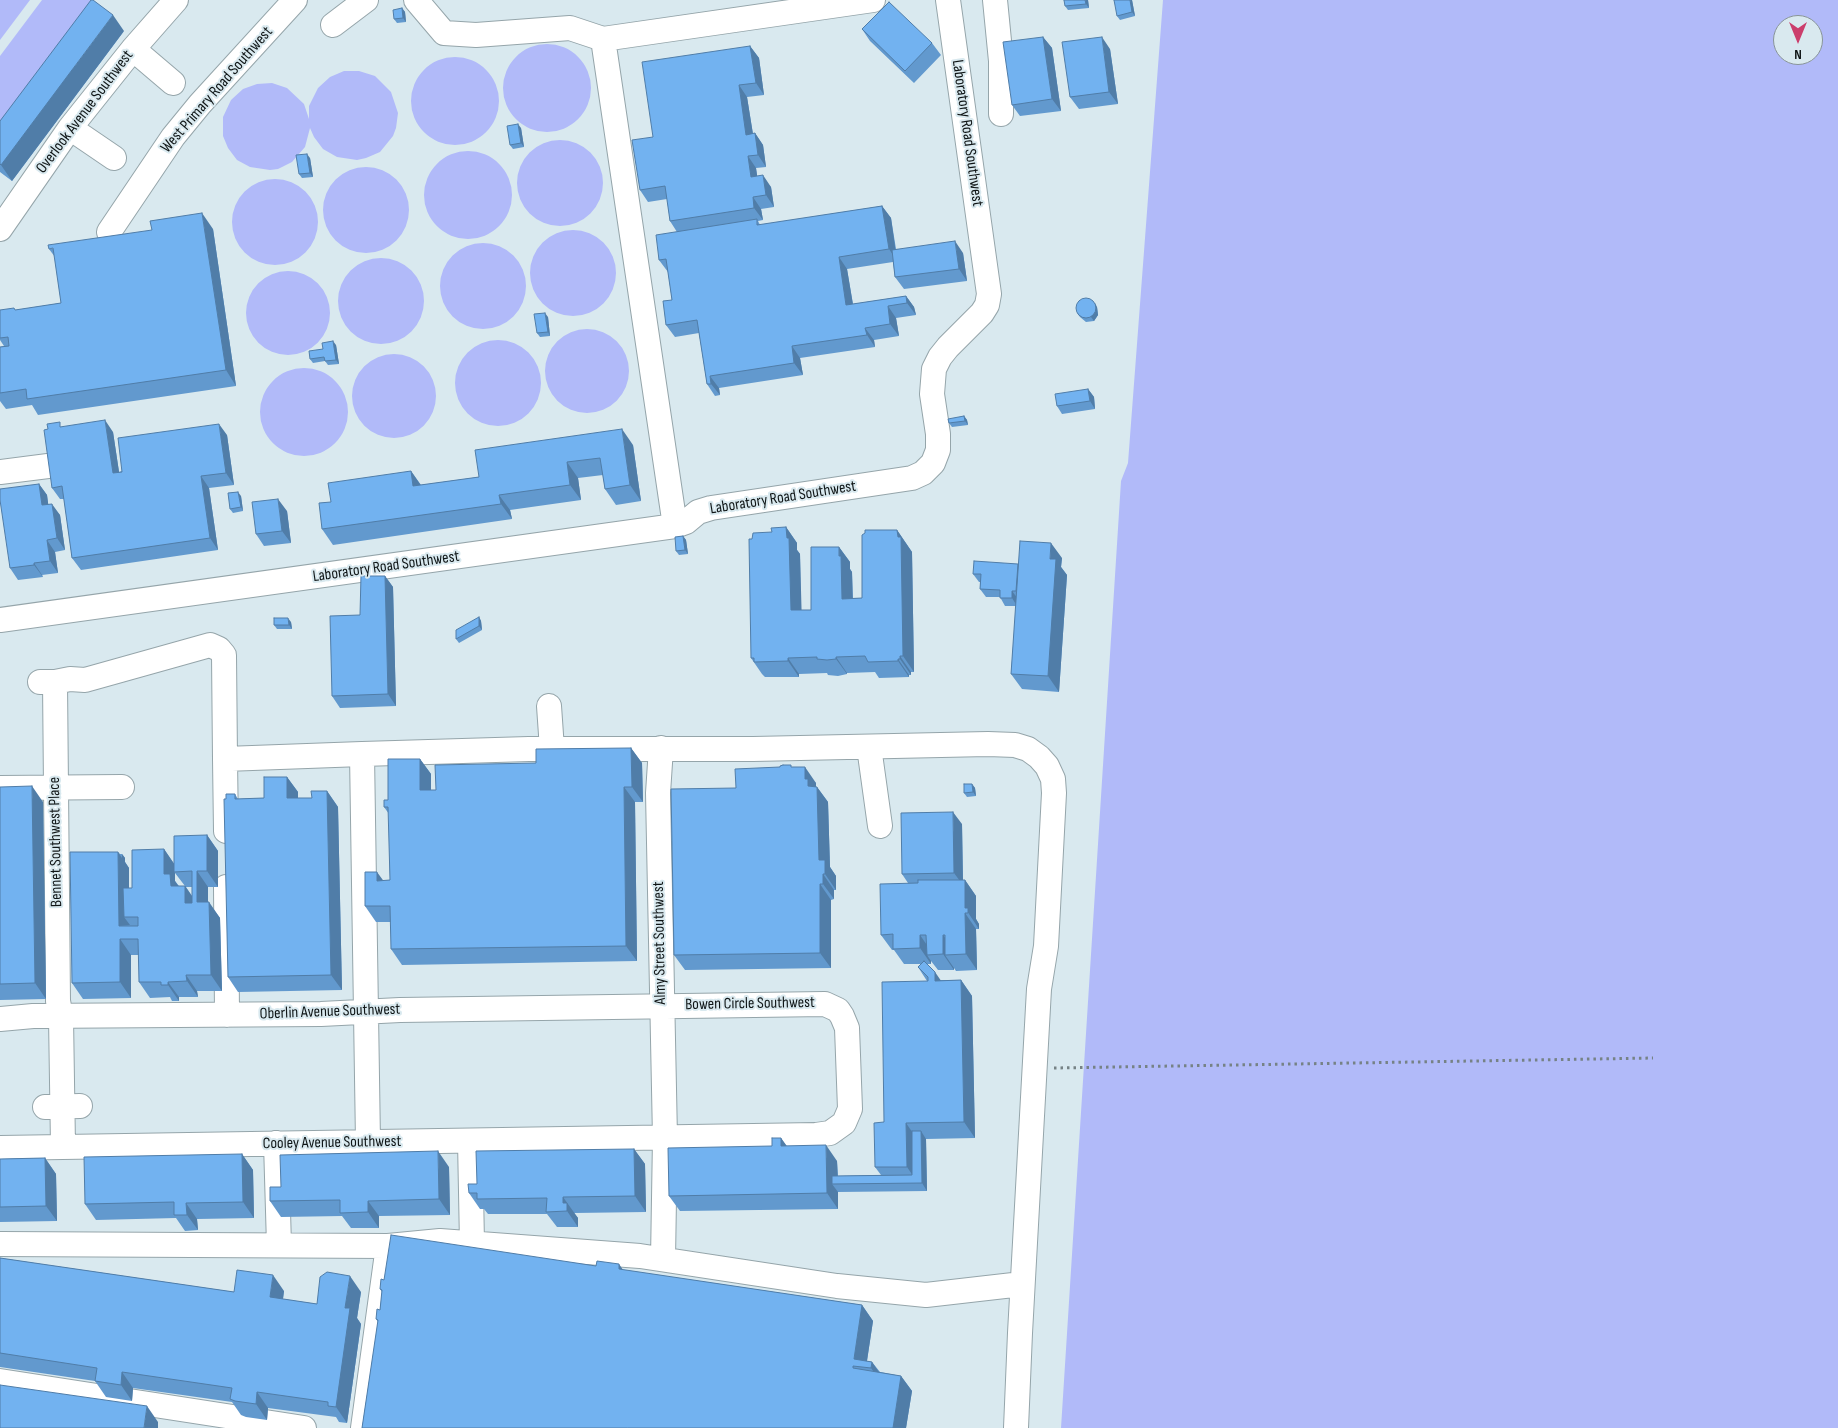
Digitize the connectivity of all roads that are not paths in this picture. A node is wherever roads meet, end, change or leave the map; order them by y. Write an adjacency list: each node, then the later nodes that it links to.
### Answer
1 (176, 0): 10 (lane, Overlook Avenue Southwest)
2 (295, 0): 16 (lane, West Primary Road Southwest)
3 (366, 0): 8 (lane)
4 (416, 0): 9 (lane)
5 (873, 0): 9 (lane)
6 (948, 0): 19 (lane, Laboratory Road Southwest)
7 (995, 0): 12 (lane)
8 (333, 25)
9 (603, 39): 19 (lane)
10 (133, 49): 11 (lane); 13 (lane, Overlook Avenue Southwest)
11 (172, 83)
12 (1002, 114)
13 (70, 128): 14 (lane); 15 (lane, Overlook Avenue Southwest)
14 (114, 158)
15 (0, 229)
16 (110, 232)
17 (48, 466): 18 (lane)
18 (0, 472)
19 (675, 526): 20 (lane, Laboratory Road Southwest)
20 (0, 620)
21 (549, 706): 24 (lane)
22 (869, 747): 23 (lane); 30 (lane); 48 (lane)
23 (661, 748): 24 (lane); 31 (lane, Almy Street Southwest)
24 (552, 749): 25 (lane)
25 (362, 754): 26 (lane); 32 (lane)
26 (225, 759): 29 (lane, Bennet Southwest Place); 33 (lane)
27 (122, 787): 29 (lane)
28 (0, 788): 29 (lane)
29 (55, 788): 34 (lane, Bennet Southwest Place)
30 (880, 826)
31 (661, 1006): 32 (lane, Oberlin Avenue Southwest); 36 (lane, Almy Street Southwest); 36 (lane, Bowen Circle Southwest)
32 (365, 1012): 33 (lane, Oberlin Avenue Southwest); 38 (lane)
33 (227, 1015): 34 (lane, Oberlin Avenue Southwest)
34 (61, 1016): 35 (lane, Oberlin Avenue Southwest); 40 (lane, Bennet Southwest Place)
35 (0, 1019)
36 (665, 1138): 37 (lane, Cooley Avenue Southwest); 47 (lane, Almy Street Southwest)
37 (470, 1141): 38 (lane, Cooley Avenue Southwest); 44 (lane)
38 (368, 1142): 39 (lane, Cooley Avenue Southwest)
39 (276, 1143): 40 (lane, Cooley Avenue Southwest); 45 (lane)
40 (63, 1146): 41 (lane, Cooley Avenue Southwest)
41 (0, 1148)
42 (673, 1234): 47 (lane)
43 (0, 1244): 45 (lane)
44 (472, 1244): 46 (lane); 47 (lane)
45 (279, 1245): 46 (lane)
46 (388, 1246): 51 (lane)
47 (666, 1260): 48 (lane)
48 (1022, 1284): 52 (lane)
49 (0, 1381): 50 (lane)
50 (304, 1428)
51 (363, 1428)
52 (1016, 1428)

